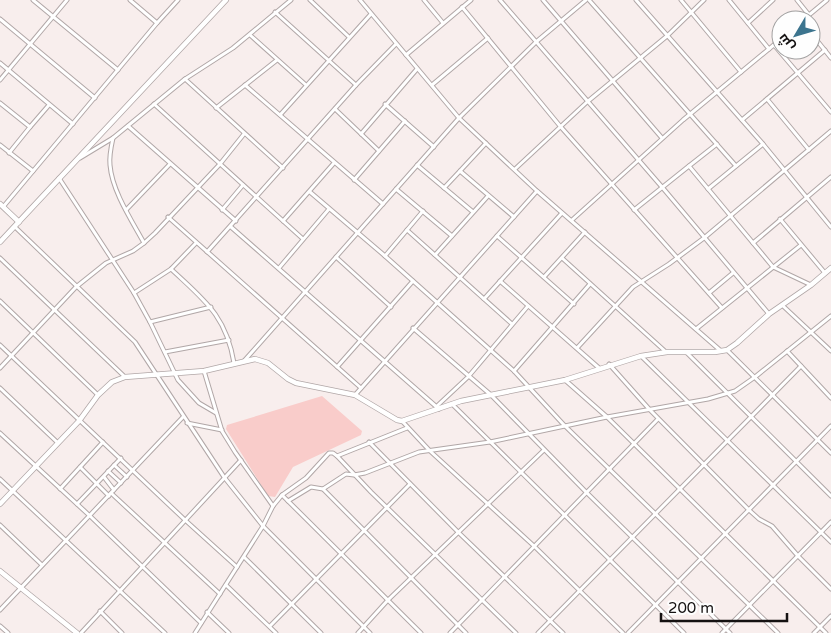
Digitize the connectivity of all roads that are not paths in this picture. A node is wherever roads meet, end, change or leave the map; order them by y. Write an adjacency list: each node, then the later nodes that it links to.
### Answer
1 (33, 0): 28 (street)
2 (67, 0): 28 (street)
3 (130, 0): 31 (street)
4 (178, 0): 31 (street)
5 (226, 0): 99 (street)
6 (291, 0): 25 (street)
7 (310, 0): 36 (street)
8 (360, 0): 27 (street)
9 (424, 0): 32 (street)
10 (500, 0): 38 (street)
11 (543, 0): 30 (street)
12 (587, 0): 30 (street); 45 (street)
13 (636, 0): 35 (street)
14 (681, 0): 26 (street)
15 (704, 0): 26 (street)
16 (729, 0): 33 (street)
17 (773, 0): 33 (street)
18 (797, 0): 23 (street)
19 (827, 0): 21 (street); 24 (street)
20 (468, 1): 22 (street)
21 (831, 5)
22 (462, 7): 32 (street); 37 (street)
23 (806, 10)
24 (816, 10)
25 (276, 12): 34 (street); 49 (street)
26 (690, 12): 35 (street); 55 (street)
27 (371, 14): 36 (street); 40 (street)
28 (53, 17): 39 (street); 54 (street)
29 (0, 19): 39 (street)
30 (561, 22): 38 (street); 59 (street)
31 (157, 23): 54 (street)
32 (444, 23): 44 (street)
33 (748, 23): 42 (street)
34 (250, 35): 47 (street); 57 (street)
35 (667, 36): 45 (street); 64 (street)
36 (349, 37): 49 (street)
37 (488, 38): 51 (street); 63 (street)
38 (536, 42): 51 (street); 67 (street)
39 (30, 44): 53 (street); 65 (street)
40 (396, 44): 44 (street); 62 (street)
41 (821, 45): 43 (street)
42 (769, 49): 55 (street)
43 (825, 50): 46 (street); 56 (street)
44 (406, 55): 52 (street)
45 (641, 58): 59 (street); 75 (street)
46 (831, 58)
47 (277, 60): 60 (street); 61 (street)
48 (786, 60): 56 (street)
49 (328, 61): 61 (street); 62 (street)
50 (0, 63): 53 (street)
51 (510, 67): 77 (street); 82 (street)
52 (417, 69): 63 (street); 71 (street)
53 (8, 70): 58 (street); 69 (street)
54 (118, 70): 65 (street)
55 (741, 72): 64 (street)
56 (797, 74): 66 (street); 74 (street)
57 (185, 79): 70 (street); 72 (street)
58 (0, 80)
59 (613, 81): 67 (street); 88 (street)
60 (245, 85): 72 (street); 76 (street)
61 (306, 85): 76 (street)
62 (356, 85): 73 (street)
63 (432, 85): 77 (street)
64 (715, 92): 75 (street); 78 (street)
65 (95, 98): 80 (street)
66 (767, 99): 78 (street); 95 (street)
67 (587, 102): 82 (street); 98 (street)
68 (0, 104): 83 (street)
69 (49, 104): 80 (street); 83 (street)
70 (154, 104): 81 (street); 102 (street)
71 (386, 104): 79 (street); 86 (street)
72 (216, 108): 85 (street)
73 (335, 109): 86 (street); 89 (street)
74 (831, 112)
75 (691, 114): 88 (street); 91 (street)
76 (280, 116): 89 (street)
77 (459, 118): 90 (street); 94 (street)
78 (742, 120): 92 (street)
79 (405, 121): 94 (street); 96 (street)
80 (73, 124): 109 (street)
81 (128, 126): 87 (street); 101 (street)
82 (560, 126): 107 (street); 114 (street)
83 (30, 127): 97 (street)
84 (831, 131): 95 (street)
85 (244, 134): 102 (street); 106 (street)
86 (361, 134): 96 (street)
87 (113, 138): 99 (street); 129 (street)
88 (662, 138): 98 (street)
89 (307, 140): 100 (street); 106 (street)
90 (486, 143): 107 (street); 110 (street)
91 (717, 144): 104 (street); 105 (street)
92 (763, 144): 105 (street); 108 (street)
93 (0, 145): 97 (street)
94 (434, 147): 103 (street)
95 (809, 150): 108 (street)
96 (379, 151): 113 (street)
97 (10, 152): 109 (street)
98 (638, 160): 114 (street); 116 (street)
99 (76, 161): 112 (street)
100 (334, 163): 113 (street); 122 (street)
101 (170, 164): 117 (street); 129 (street)
102 (220, 164): 115 (street); 117 (street)
103 (417, 165): 118 (street); 119 (street)
104 (689, 166): 116 (street); 120 (street)
105 (736, 166): 120 (street)
106 (282, 168): 124 (street)
107 (514, 169): 121 (street)
108 (784, 170): 125 (street); 135 (street)
109 (33, 171): 127 (street)
110 (460, 171): 118 (street); 123 (street)
111 (831, 177): 125 (street)
112 (59, 178): 142 (street); 166 (street)
113 (354, 180): 126 (street)
114 (611, 183): 131 (street); 139 (street)
115 (243, 185): 124 (street); 130 (street)
116 (662, 187): 131 (street); 151 (street)
117 (197, 188): 130 (street); 136 (street)
118 (444, 188): 133 (street)
119 (396, 189): 126 (street); 132 (street)
120 (708, 189): 135 (street)
121 (537, 191): 134 (street); 137 (street)
122 (310, 192): 128 (street); 141 (street)
123 (488, 196): 133 (street); 137 (street)
124 (257, 197): 140 (street); 141 (street)
125 (806, 198): 138 (street); 145 (street)
126 (383, 204): 148 (street)
127 (2, 206): 142 (street)
128 (329, 209): 148 (street); 152 (street)
129 (126, 210): 154 (street)
130 (222, 210): 140 (street)
131 (634, 210): 165 (street)
132 (423, 211): 146 (street); 149 (street)
133 (473, 212): 149 (street)
134 (562, 212): 139 (street); 163 (street)
135 (730, 216): 151 (street); 156 (street)
136 (168, 217): 154 (street); 155 (street)
137 (514, 217): 150 (street)
138 (780, 219): 156 (street); 157 (street)
139 (572, 220): 147 (street)
140 (236, 221): 144 (street)
141 (284, 221): 152 (street)
142 (19, 222): 143 (street)
143 (15, 227): 153 (street); 180 (street)
144 (231, 227): 158 (street); 168 (street)
145 (831, 228)
146 (407, 230): 159 (street); 160 (street)
147 (585, 232): 164 (street); 177 (street)
148 (357, 233): 160 (street); 161 (street)
149 (452, 236): 159 (street)
150 (497, 236): 163 (street); 174 (street)
151 (704, 238): 165 (street); 171 (street)
152 (303, 239): 168 (street)
153 (0, 242)
154 (144, 243): 166 (street)
155 (196, 243): 158 (street); 170 (street)
156 (753, 243): 167 (street)
157 (801, 244): 167 (street); 172 (street)
158 (207, 252): 198 (street)
159 (435, 255): 174 (street)
160 (385, 256): 175 (street)
161 (336, 257): 182 (street); 193 (street)
162 (0, 258): 195 (street)
163 (523, 258): 173 (street); 176 (street)
164 (562, 258): 173 (street); 178 (street)
165 (678, 258): 177 (street); 184 (street)
166 (112, 260): 180 (street); 183 (street)
167 (773, 267): 179 (street); 181 (street)
168 (279, 268): 182 (street)
169 (831, 268): 172 (street)
170 (171, 269): 183 (street); 192 (street)
171 (733, 273): 181 (street); 184 (street)
172 (825, 274): 179 (street)
173 (544, 277): 188 (street)
174 (460, 278): 185 (street); 187 (street)
175 (413, 281): 187 (street); 193 (street)
176 (500, 281): 185 (street); 191 (street)
177 (640, 281): 189 (street); 203 (street)
178 (590, 284): 188 (street); 189 (street)
179 (811, 285): 190 (street)
180 (76, 287): 195 (street); 230 (street)
181 (746, 289): 194 (street); 196 (street)
182 (306, 291): 198 (street); 207 (street)
183 (134, 293): 199 (street)
184 (709, 293): 194 (street)
185 (484, 299): 200 (street)
186 (0, 301): 204 (street)
187 (437, 303): 202 (street); 211 (street)
188 (574, 304): 201 (street)
189 (614, 305): 209 (street); 216 (street)
190 (782, 305): 196 (street); 205 (street)
191 (528, 306): 200 (street); 201 (street)
192 (212, 307): 199 (street); 206 (street)
193 (391, 307): 207 (street)
194 (722, 308): 203 (street)
195 (54, 310): 204 (street); 231 (street)
196 (769, 314): 210 (street)
197 (831, 316): 205 (street)
198 (283, 318): 220 (street); 225 (street)
199 (150, 322): 215 (street)
200 (512, 324): 211 (street)
201 (553, 327): 209 (street); 228 (street)
202 (413, 328): 219 (street); 232 (street)
203 (696, 329): 210 (street)
204 (33, 332): 217 (street); 239 (street)
205 (811, 332): 213 (street); 214 (street)
206 (229, 340): 215 (street); 221 (street)
207 (361, 341): 219 (street); 225 (street)
208 (0, 345): 217 (street)
209 (577, 348): 226 (street)
210 (725, 350): 212 (street); 233 (street)
211 (490, 351): 228 (street); 232 (street)
212 (685, 351): 216 (street); 238 (street)
213 (787, 351): 223 (street); 233 (street)
214 (831, 351)
215 (165, 352): 229 (street)
216 (667, 352): 218 (street)
217 (11, 356): 224 (street); 253 (street)
218 (641, 356): 222 (street); 244 (street)
219 (385, 360): 237 (street); 246 (street)
220 (244, 361): 221 (street); 240 (street)
221 (234, 363): 227 (street)
222 (609, 364): 226 (street); 247 (street)
223 (802, 366): 242 (street); 243 (street)
224 (0, 368)
225 (337, 368): 237 (street)
226 (599, 368): 234 (street)
227 (204, 371): 229 (street); 248 (street)
228 (514, 371): 235 (street)
229 (174, 373): 230 (street); 248 (street)
230 (155, 374): 231 (street); 250 (street)
231 (126, 377): 239 (street)
232 (468, 377): 241 (street); 246 (street)
233 (755, 377): 238 (street); 242 (street)
234 (565, 380): 235 (street); 251 (street)
235 (530, 387): 241 (street); 256 (street)
236 (0, 388): 267 (street)
237 (361, 388): 240 (street)
238 (728, 394): 244 (street); 249 (street)
239 (98, 395): 253 (street)
240 (355, 395): 254 (street)
241 (491, 395): 245 (street); 261 (street)
242 (772, 395): 249 (street); 263 (street)
243 (831, 398)
244 (690, 402): 247 (street); 262 (street)
245 (452, 404): 246 (street); 266 (street)
246 (438, 408): 254 (street)
247 (650, 410): 251 (street); 252 (street)
248 (216, 413): 259 (street)
249 (750, 416): 262 (street); 276 (street)
250 (184, 417): 255 (street); 282 (street)
251 (607, 417): 256 (street); 268 (street)
252 (658, 418): 268 (street); 277 (street)
253 (79, 420): 264 (street); 267 (street)
254 (402, 421): 258 (street)
255 (187, 422): 259 (street); 288 (street)
256 (564, 425): 261 (street); 281 (street)
257 (831, 426): 263 (street)
258 (407, 428): 265 (street); 270 (street)
259 (222, 431): 274 (street)
260 (0, 433): 279 (street)
261 (528, 434): 266 (street); 269 (street)
262 (727, 440): 277 (street); 293 (street)
263 (818, 440): 271 (street); 276 (street)
264 (104, 442): 273 (street); 280 (street)
265 (370, 442): 272 (street); 275 (street)
266 (490, 442): 270 (street); 284 (street)
267 (58, 443): 279 (street)
268 (634, 444): 281 (street); 296 (street)
269 (544, 450): 284 (street); 298 (street)
270 (430, 451): 275 (street); 303 (street)
271 (831, 452)
272 (337, 456): 285 (street); 300 (street)
273 (122, 458): 278 (street); 282 (street)
274 (241, 460): 288 (street); 306 (street)
275 (389, 463): 285 (street); 292 (street)
276 (796, 463): 293 (street); 301 (street)
277 (704, 464): 296 (street); 308 (street)
278 (114, 465): 283 (street); 287 (street)
279 (36, 466): 294 (street); 297 (street)
280 (80, 467): 291 (street); 294 (street)
281 (609, 469): 298 (street); 310 (street)
282 (133, 470): 287 (street); 312 (street)
283 (108, 471): 286 (street); 290 (street)
284 (520, 472): 303 (street); 309 (street)
285 (354, 475): 295 (street); 307 (street)
286 (104, 477): 291 (street); 299 (street)
287 (126, 477): 290 (street)
288 (224, 477): 312 (street); 315 (street)
289 (0, 479): 297 (street)
290 (121, 483): 299 (street)
291 (97, 484): 299 (street); 305 (street)
292 (410, 484): 307 (street); 317 (street)
293 (774, 486): 308 (street); 318 (street)
294 (60, 489): 305 (street)
295 (323, 489): 302 (street); 316 (street)
296 (679, 489): 310 (street); 319 (street)
297 (13, 491): 304 (street); 321 (street)
298 (586, 492): 309 (street); 320 (street)
299 (112, 493): 311 (street); 322 (street)
300 (282, 495): 302 (street); 306 (street)
301 (831, 496)
302 (288, 501): 325 (street)
303 (488, 503): 317 (street); 324 (street)
304 (0, 504)
305 (77, 504): 311 (street)
306 (273, 506): 315 (street)
307 (388, 508): 316 (street); 326 (street)
308 (749, 510): 319 (street); 327 (street)
309 (564, 514): 324 (street); 330 (street)
310 (656, 514): 320 (street); 329 (street)
311 (90, 516): 321 (street); 332 (street)
312 (185, 520): 322 (street); 333 (street)
313 (831, 522): 318 (street)
314 (0, 525): 331 (street)
315 (263, 526): 328 (street); 337 (street)
316 (364, 532): 325 (street); 336 (street)
317 (458, 532): 326 (street); 335 (street)
318 (821, 532): 323 (street); 327 (street)
319 (725, 534): 329 (street); 339 (street)
320 (632, 538): 330 (street); 338 (street)
321 (66, 540): 331 (street); 343 (street)
322 (164, 542): 332 (street); 345 (street)
323 (831, 542)
324 (534, 546): 335 (street); 344 (street)
325 (341, 554): 337 (street); 347 (street)
326 (436, 554): 336 (street); 346 (street)
327 (798, 556): 339 (street); 342 (street)
328 (244, 557): 333 (street); 348 (street)
329 (702, 558): 338 (street); 349 (street)
330 (610, 560): 344 (street); 350 (street)
331 (42, 565): 341 (street)
332 (142, 566): 343 (street); 356 (street)
333 (238, 567): 340 (street)
334 (0, 571): 341 (street)
335 (504, 576): 346 (street); 355 (street)
336 (411, 578): 347 (street); 357 (street)
337 (316, 580): 348 (street); 360 (street)
338 (678, 582): 350 (street); 362 (street)
339 (773, 582): 349 (street); 361 (street)
340 (226, 585): 345 (street); 359 (street)
341 (21, 588): 351 (street); 364 (street)
342 (831, 589)
343 (119, 590): 352 (street); 366 (street)
344 (580, 591): 355 (street); 379 (street)
345 (220, 594): 353 (street)
346 (482, 599): 357 (street); 376 (street)
347 (388, 600): 360 (street); 373 (street)
348 (292, 604): 359 (street); 370 (street)
349 (750, 604): 362 (street); 384 (street)
350 (655, 605): 380 (street); 381 (street)
351 (0, 610)
352 (100, 611): 364 (street); 365 (street)
353 (207, 612): 356 (street); 368 (street)
354 (831, 616): 361 (street)
355 (550, 621): 377 (street); 378 (street)
356 (201, 623): 367 (street)
357 (458, 624): 374 (street); 375 (street)
358 (0, 626): 363 (street)
359 (270, 626): 369 (street)
360 (364, 627): 371 (street); 372 (street)
361 (820, 627): 385 (street); 386 (street)
362 (726, 629): 382 (street); 383 (street)
363 (8, 633)
364 (79, 633)
365 (122, 633)
366 (165, 633)
367 (195, 633)
368 (229, 633)
369 (276, 633)
370 (321, 633)
371 (358, 633)
372 (370, 633)
373 (422, 633)
374 (450, 633)
375 (466, 633)
376 (516, 633)
377 (538, 633)
378 (563, 633)
379 (623, 633)
380 (628, 633)
381 (684, 633)
382 (722, 633)
383 (730, 633)
384 (778, 633)
385 (814, 633)
386 (826, 633)

